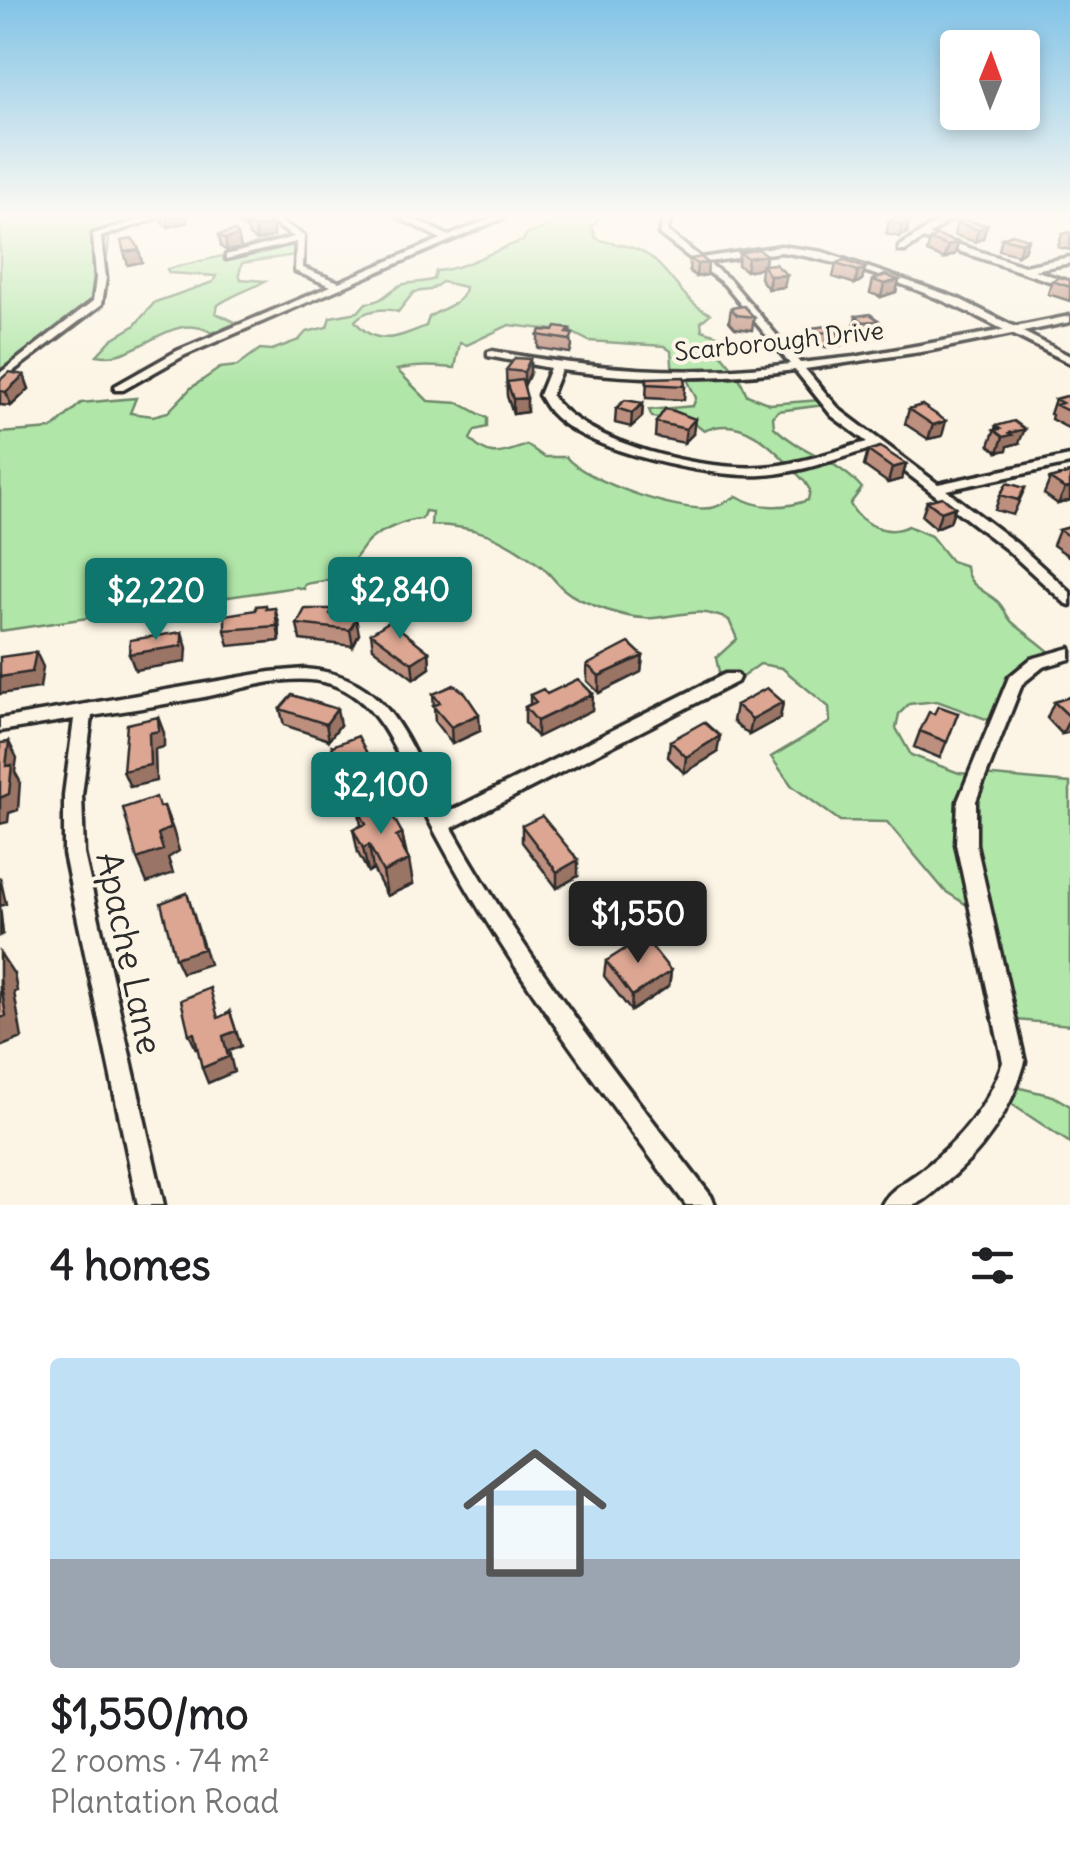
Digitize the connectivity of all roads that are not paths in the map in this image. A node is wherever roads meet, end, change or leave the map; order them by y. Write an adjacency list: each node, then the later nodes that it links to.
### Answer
1 (100, 273): 15 (street)
2 (308, 273): 8 (street)
3 (369, 273): 8 (street)
4 (717, 273): 14 (street)
5 (877, 273): 10 (street)
6 (1036, 273): 7 (street)
7 (1070, 285)
8 (339, 286): 16 (street)
9 (1070, 319): 10 (street, Scarborough Drive)
10 (1014, 331): 12 (street); 14 (street, Scarborough Drive)
11 (492, 354): 13 (street, Scarborough Drive)
12 (1070, 360)
13 (557, 365): 14 (street, Scarborough Drive); 17 (street)
14 (795, 366): 17 (street)
15 (0, 378)
16 (119, 388)
17 (875, 444): 19 (street)
18 (1070, 460): 19 (street)
19 (938, 488): 20 (street)
20 (1070, 600)
21 (1070, 653): 28 (street)
22 (731, 678): 25 (street)
23 (84, 711): 24 (street); 25 (street); 26 (street, Apache Lane)
24 (0, 725)
25 (440, 825): 27 (street)
26 (151, 1205)
27 (702, 1205)
28 (894, 1205)

